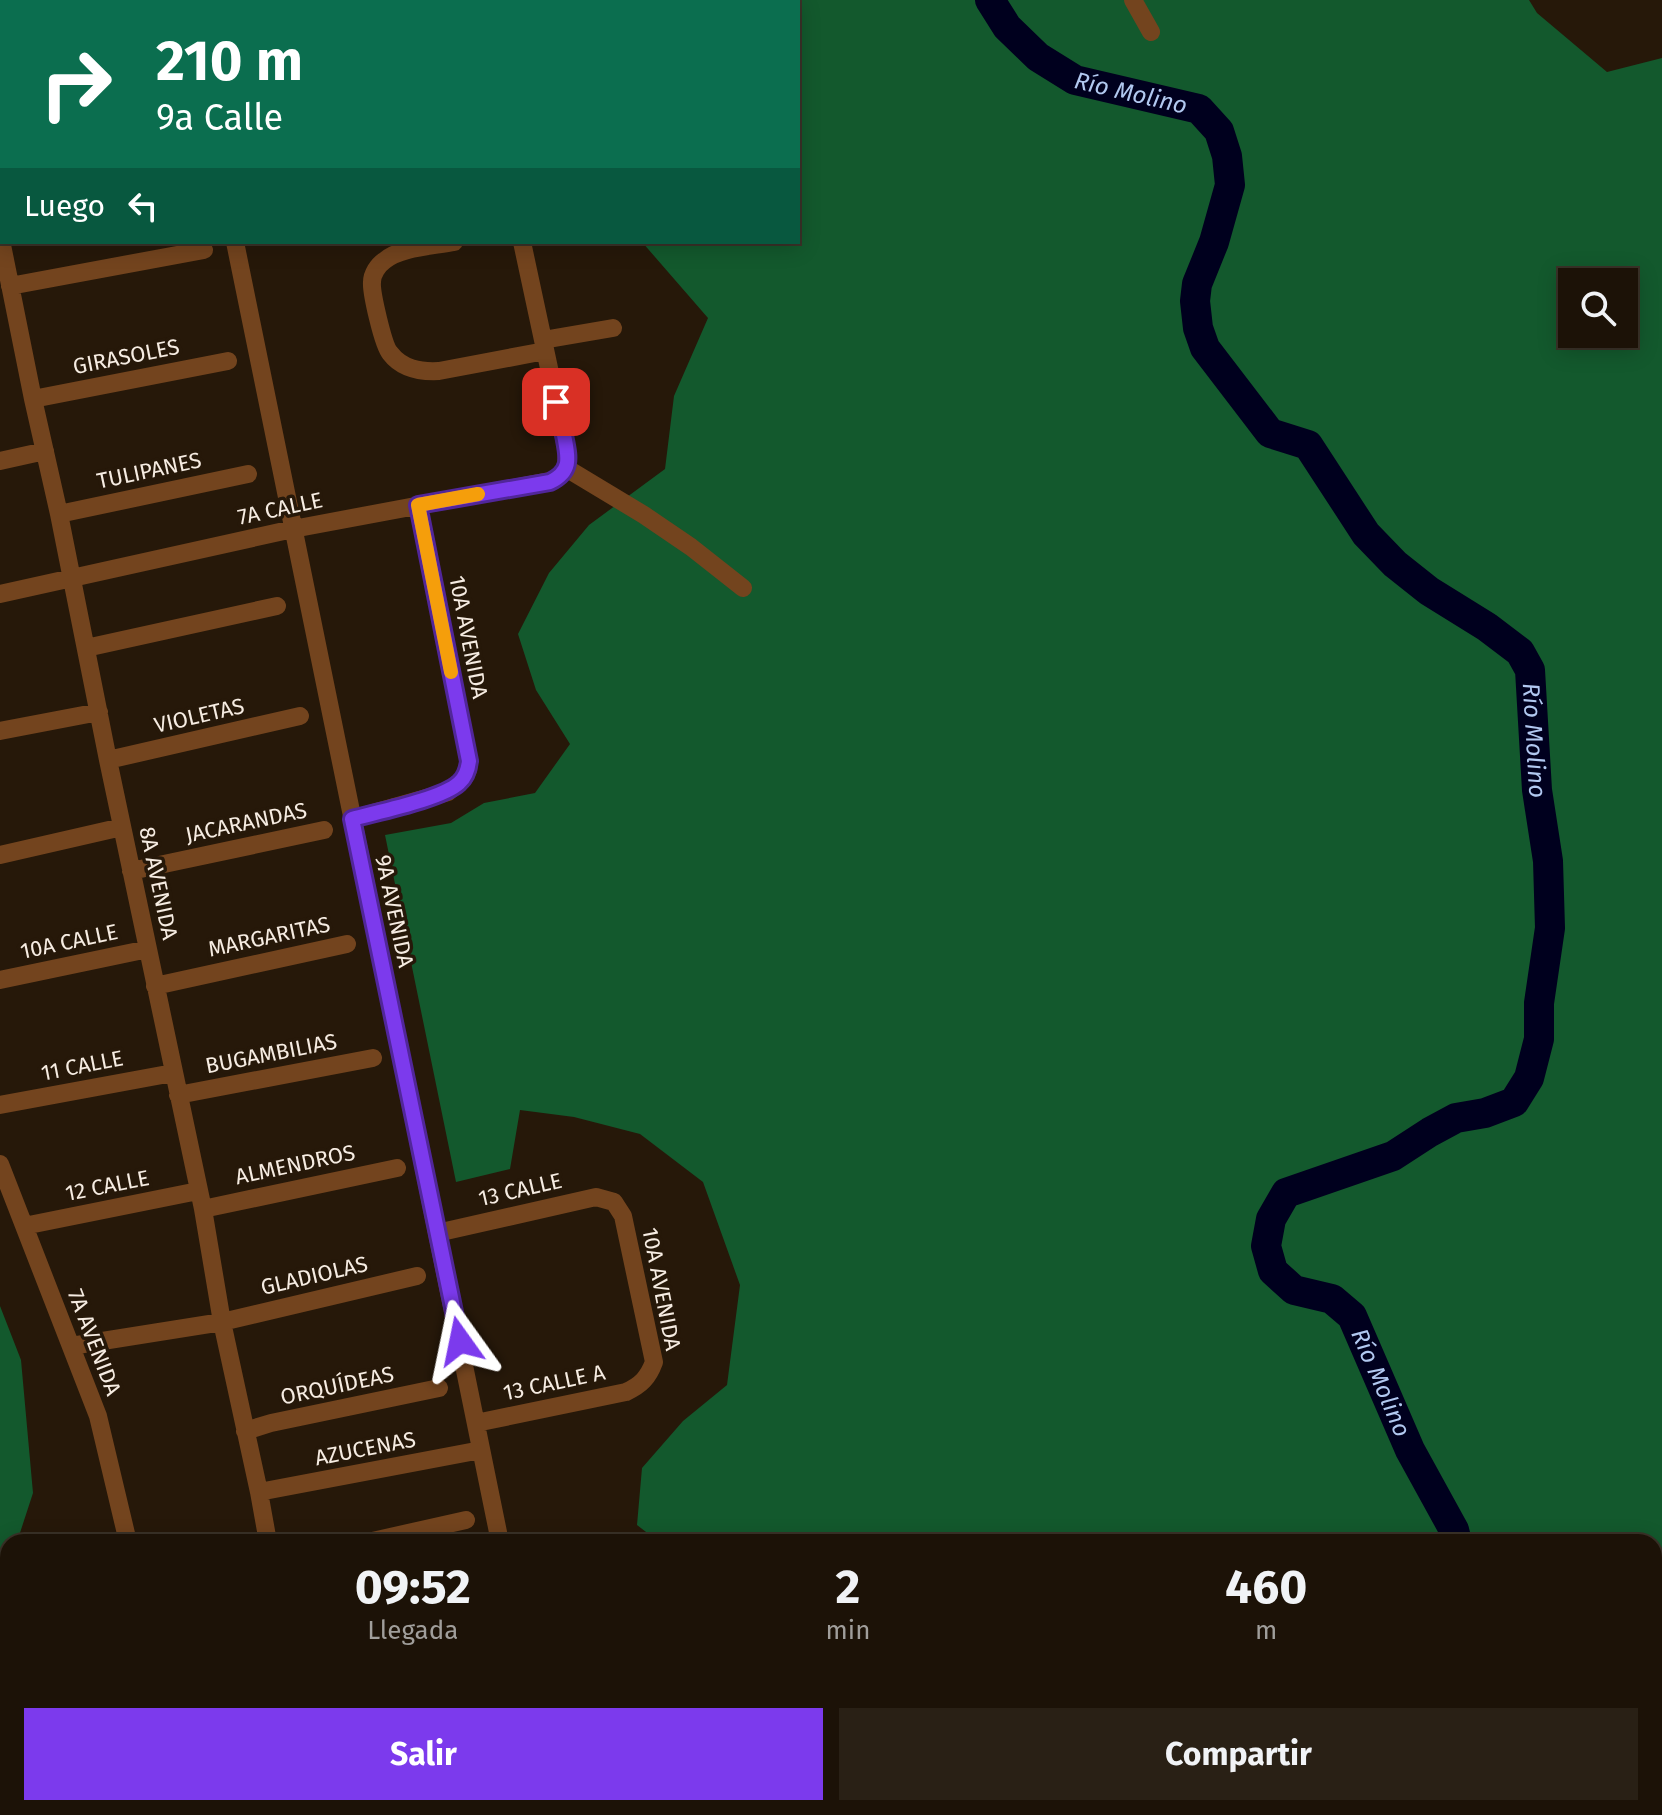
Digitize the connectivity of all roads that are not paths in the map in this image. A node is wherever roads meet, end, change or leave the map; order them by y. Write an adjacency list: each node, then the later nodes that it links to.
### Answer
1 (1133, 0): 2 (street)
2 (1151, 32)
3 (2, 244): 8 (street, 8A AVENIDA)
4 (235, 244): 21 (street, 9A AVENIDA)
5 (443, 244): 12 (street)
6 (522, 244): 12 (street)
7 (204, 250): 8 (street)
8 (10, 286): 10 (street, 8A AVENIDA)
9 (613, 328): 12 (street)
10 (20, 330): 11 (street); 14 (street, 8A AVENIDA)
11 (0, 335)
12 (544, 345): 17 (street)
13 (228, 361): 14 (street, GIRASOLES)
14 (33, 399): 15 (street, 8A AVENIDA)
15 (45, 451): 16 (street); 20 (street, 8A AVENIDA)
16 (0, 461)
17 (566, 468): 19 (street, 7A CALLE); 23 (street)
18 (248, 474): 20 (street, TULIPANES)
19 (418, 505): 21 (street, 7A CALLE); 31 (street, 10A AVENIDA)
20 (59, 514): 22 (street, 8A AVENIDA)
21 (293, 529): 22 (street, 7A CALLE); 31 (street, 9A AVENIDA)
22 (71, 578): 24 (street, 7A CALLE); 26 (street, 8A AVENIDA)
23 (743, 588)
24 (0, 594)
25 (277, 606): 26 (street)
26 (86, 648): 27 (street, 8A AVENIDA)
27 (99, 712): 29 (street); 30 (street, 8A AVENIDA)
28 (300, 716): 30 (street, VIOLETAS)
29 (0, 731)
30 (108, 760): 32 (street, 8A AVENIDA)
31 (352, 819): 49 (street, 9A AVENIDA)
32 (122, 827): 34 (street); 35 (street, 8A AVENIDA)
33 (324, 830): 35 (street, JACARANDAS)
34 (0, 855)
35 (131, 871): 37 (street, 8A AVENIDA)
36 (347, 944): 39 (street, MARGARITAS)
37 (148, 949): 38 (street, 10A CALLE); 39 (street, 8A AVENIDA)
38 (0, 980)
39 (155, 986): 41 (street, 8A AVENIDA)
40 (373, 1058): 42 (street, BUGAMBILIAS)
41 (173, 1073): 42 (street, 8A AVENIDA); 43 (street, 11 CALLE)
42 (178, 1095): 46 (street, 8A AVENIDA)
43 (0, 1105)
44 (0, 1164): 48 (street, 7A AVENIDA)
45 (397, 1168): 46 (street, ALMENDROS)
46 (200, 1200): 48 (street, 12 CALLE); 51 (street, 8A AVENIDA)
47 (614, 1202): 49 (street, 13 CALLE); 53 (street, 10A AVENIDA)
48 (24, 1226): 52 (street, 7A AVENIDA)
49 (437, 1233): 55 (street, 9A AVENIDA)
50 (417, 1276): 51 (street, GLADIOLAS)
51 (222, 1322): 52 (street); 56 (street, 8A AVENIDA)
52 (71, 1346): 60 (street, 7A AVENIDA)
53 (640, 1385): 55 (street, 13 CALLE A)
54 (439, 1388): 56 (street, ORQUÍDEAS)
55 (476, 1423): 57 (street, 9A AVENIDA)
56 (245, 1431): 58 (street, 8A AVENIDA)
57 (481, 1450): 58 (street, AZUCENAS); 63 (street, 9A AVENIDA)
58 (259, 1492): 61 (street, 8A AVENIDA)
59 (466, 1520): 62 (street)
60 (126, 1534)
61 (267, 1534)
62 (404, 1534)
63 (498, 1534)

